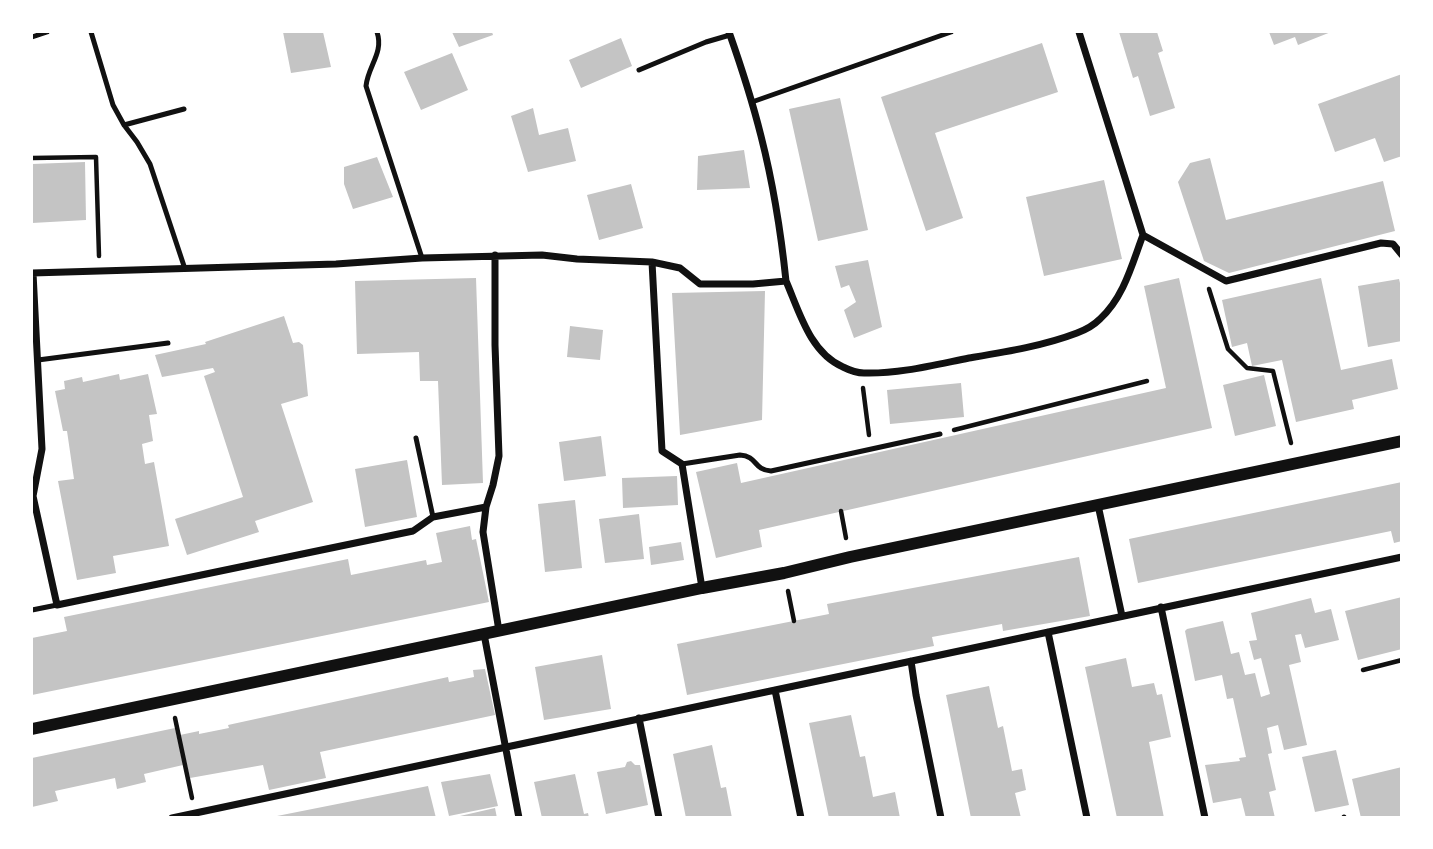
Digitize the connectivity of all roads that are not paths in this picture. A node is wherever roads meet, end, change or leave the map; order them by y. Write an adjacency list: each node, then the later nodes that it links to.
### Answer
1 (47, 32): 7 (lane)
2 (92, 32): 11 (lane)
3 (377, 32): 15 (lane)
4 (951, 32): 9 (lane)
5 (1079, 32): 12 (street)
6 (729, 33): 8 (lane); 9 (street)
7 (32, 37)
8 (639, 70)
9 (752, 102): 19 (street)
10 (184, 108): 11 (lane)
11 (124, 125): 17 (lane)
12 (1143, 235): 14 (street); 19 (street)
13 (495, 255): 15 (street); 16 (street); 27 (street)
14 (1402, 255)
15 (422, 258): 17 (street)
16 (652, 262): 19 (street); 25 (street)
17 (185, 269): 18 (street)
18 (32, 273): 21 (street)
19 (786, 281)
20 (168, 344): 21 (lane)
21 (38, 360): 31 (street)
22 (940, 434): 25 (lane)
23 (416, 438): 28 (lane)
24 (1402, 441): 26 (street)
25 (682, 464): 30 (street)
26 (1098, 505): 30 (street); 34 (street)
27 (486, 507): 28 (street); 35 (street)
28 (433, 517): 31 (street)
29 (1402, 557): 32 (street)
30 (702, 588): 35 (street)
31 (58, 605): 33 (lane)
32 (1161, 607): 34 (street); 49 (street)
33 (32, 610)
34 (1122, 616): 36 (street)
35 (499, 631): 37 (street)
36 (1048, 632): 38 (street); 48 (street)
37 (484, 634): 41 (street); 42 (street)
38 (911, 660): 39 (street); 47 (street)
39 (775, 690): 40 (street); 46 (street)
40 (639, 718): 42 (street); 45 (street)
41 (32, 729)
42 (505, 746): 43 (street); 44 (street)
43 (172, 817)
44 (519, 817)
45 (659, 817)
46 (801, 817)
47 (942, 817)
48 (1087, 817)
49 (1205, 817)

